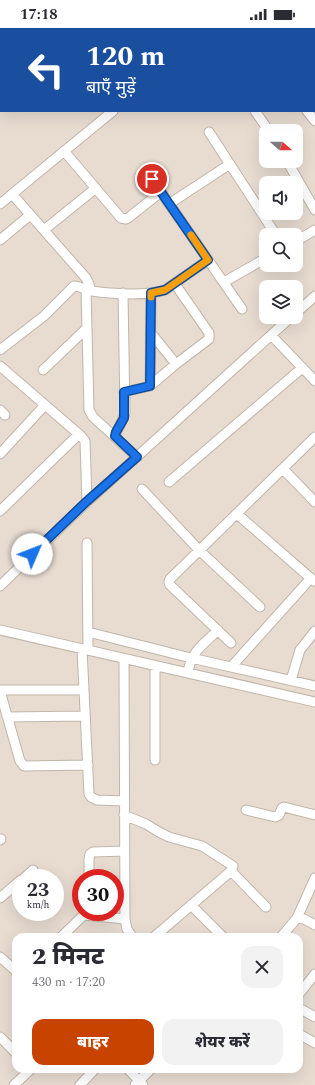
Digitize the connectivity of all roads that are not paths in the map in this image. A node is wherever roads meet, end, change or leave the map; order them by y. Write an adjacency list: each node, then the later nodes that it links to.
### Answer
1 (63, 28): 2 (street)
2 (78, 28)
3 (112, 112): 9 (street)
4 (256, 112): 7 (street)
5 (307, 112): 6 (street)
6 (315, 121)
7 (264, 124)
8 (209, 132): 10 (street)
9 (64, 151): 13 (street); 15 (street)
10 (230, 164): 17 (street); 20 (street)
11 (291, 168): 18 (street)
12 (152, 179): 14 (street)
13 (96, 188): 14 (street); 21 (street)
14 (161, 192): 17 (street)
15 (12, 194): 16 (street); 19 (street)
16 (0, 204)
17 (169, 204): 25 (street)
18 (315, 210)
19 (30, 215): 21 (street); 24 (street)
20 (271, 228)
21 (44, 230): 29 (street)
22 (315, 230): 23 (street)
23 (303, 237)
24 (0, 240)
25 (208, 260): 27 (street); 28 (street)
26 (259, 262): 27 (street)
27 (224, 282): 34 (street)
28 (175, 284): 31 (street); 40 (street)
29 (88, 290): 30 (street); 36 (street); 39 (street)
30 (123, 293): 31 (street); 46 (street)
31 (151, 293): 37 (street)
32 (314, 298): 33 (street)
33 (303, 307)
34 (242, 309)
35 (283, 324): 38 (street)
36 (87, 328): 43 (street); 49 (street)
37 (151, 333): 40 (street); 45 (street)
38 (271, 335): 42 (street); 52 (street)
39 (0, 350)
40 (176, 364): 45 (street)
41 (0, 366): 47 (street)
42 (302, 368): 44 (street); 54 (street)
43 (43, 370)
44 (315, 381)
45 (150, 386): 46 (street)
46 (124, 392): 49 (street)
47 (45, 405): 48 (street); 51 (street)
48 (79, 434): 56 (street); 58 (street)
49 (115, 436): 52 (street)
50 (315, 437): 53 (street)
51 (0, 454)
52 (137, 457): 56 (street)
53 (283, 469): 57 (street); 59 (street)
54 (169, 482)
55 (142, 489): 61 (street)
56 (86, 502): 63 (street)
57 (315, 502)
58 (0, 511)
59 (237, 514): 61 (street); 62 (street)
60 (87, 543): 68 (street)
61 (200, 550): 64 (street); 66 (street)
62 (313, 580): 73 (street)
63 (0, 586)
64 (260, 607)
65 (0, 630): 68 (street)
66 (218, 630): 69 (street); 72 (street)
67 (315, 632): 74 (street)
68 (87, 643): 70 (street); 72 (street); 77 (street)
69 (231, 643)
70 (124, 658): 71 (street); 83 (street)
71 (155, 666): 72 (street); 81 (street)
72 (189, 666): 73 (street); 78 (street)
73 (231, 667): 74 (street)
74 (291, 680): 75 (street)
75 (315, 686)
76 (0, 690): 77 (street); 80 (street)
77 (84, 690): 79 (street)
78 (315, 702)
79 (85, 716): 80 (street); 82 (street)
80 (7, 717): 82 (street)
81 (155, 760)
82 (88, 765): 83 (street)
83 (124, 802): 85 (street)
84 (246, 810): 86 (street)
85 (124, 815): 87 (street); 90 (street)
86 (315, 815)
87 (124, 851): 88 (street); 89 (street)
88 (89, 869)
89 (124, 869)
90 (231, 871): 94 (street); 95 (street)
91 (315, 878): 96 (street)
92 (12, 888): 93 (street)
93 (0, 898)
94 (191, 905): 102 (street); 103 (street)
95 (266, 907)
96 (297, 918): 99 (street); 104 (street)
97 (124, 919): 101 (street)
98 (78, 921): 100 (street)
99 (315, 925)
100 (65, 933)
101 (130, 933)
102 (159, 933)
103 (219, 933)
104 (284, 933)
105 (0, 957): 106 (street)
106 (12, 968)
107 (313, 979): 108 (street)
108 (303, 990)
109 (303, 1010): 110 (street)
110 (315, 1017)
111 (303, 1036): 113 (street)
112 (0, 1037): 114 (street)
113 (315, 1043)
114 (12, 1049)
115 (27, 1073): 121 (street)
116 (92, 1073): 122 (street)
117 (93, 1073): 123 (street)
118 (131, 1073): 120 (street)
119 (148, 1073): 120 (street)
120 (140, 1084)
121 (14, 1085)
122 (80, 1085)
123 (90, 1085)

